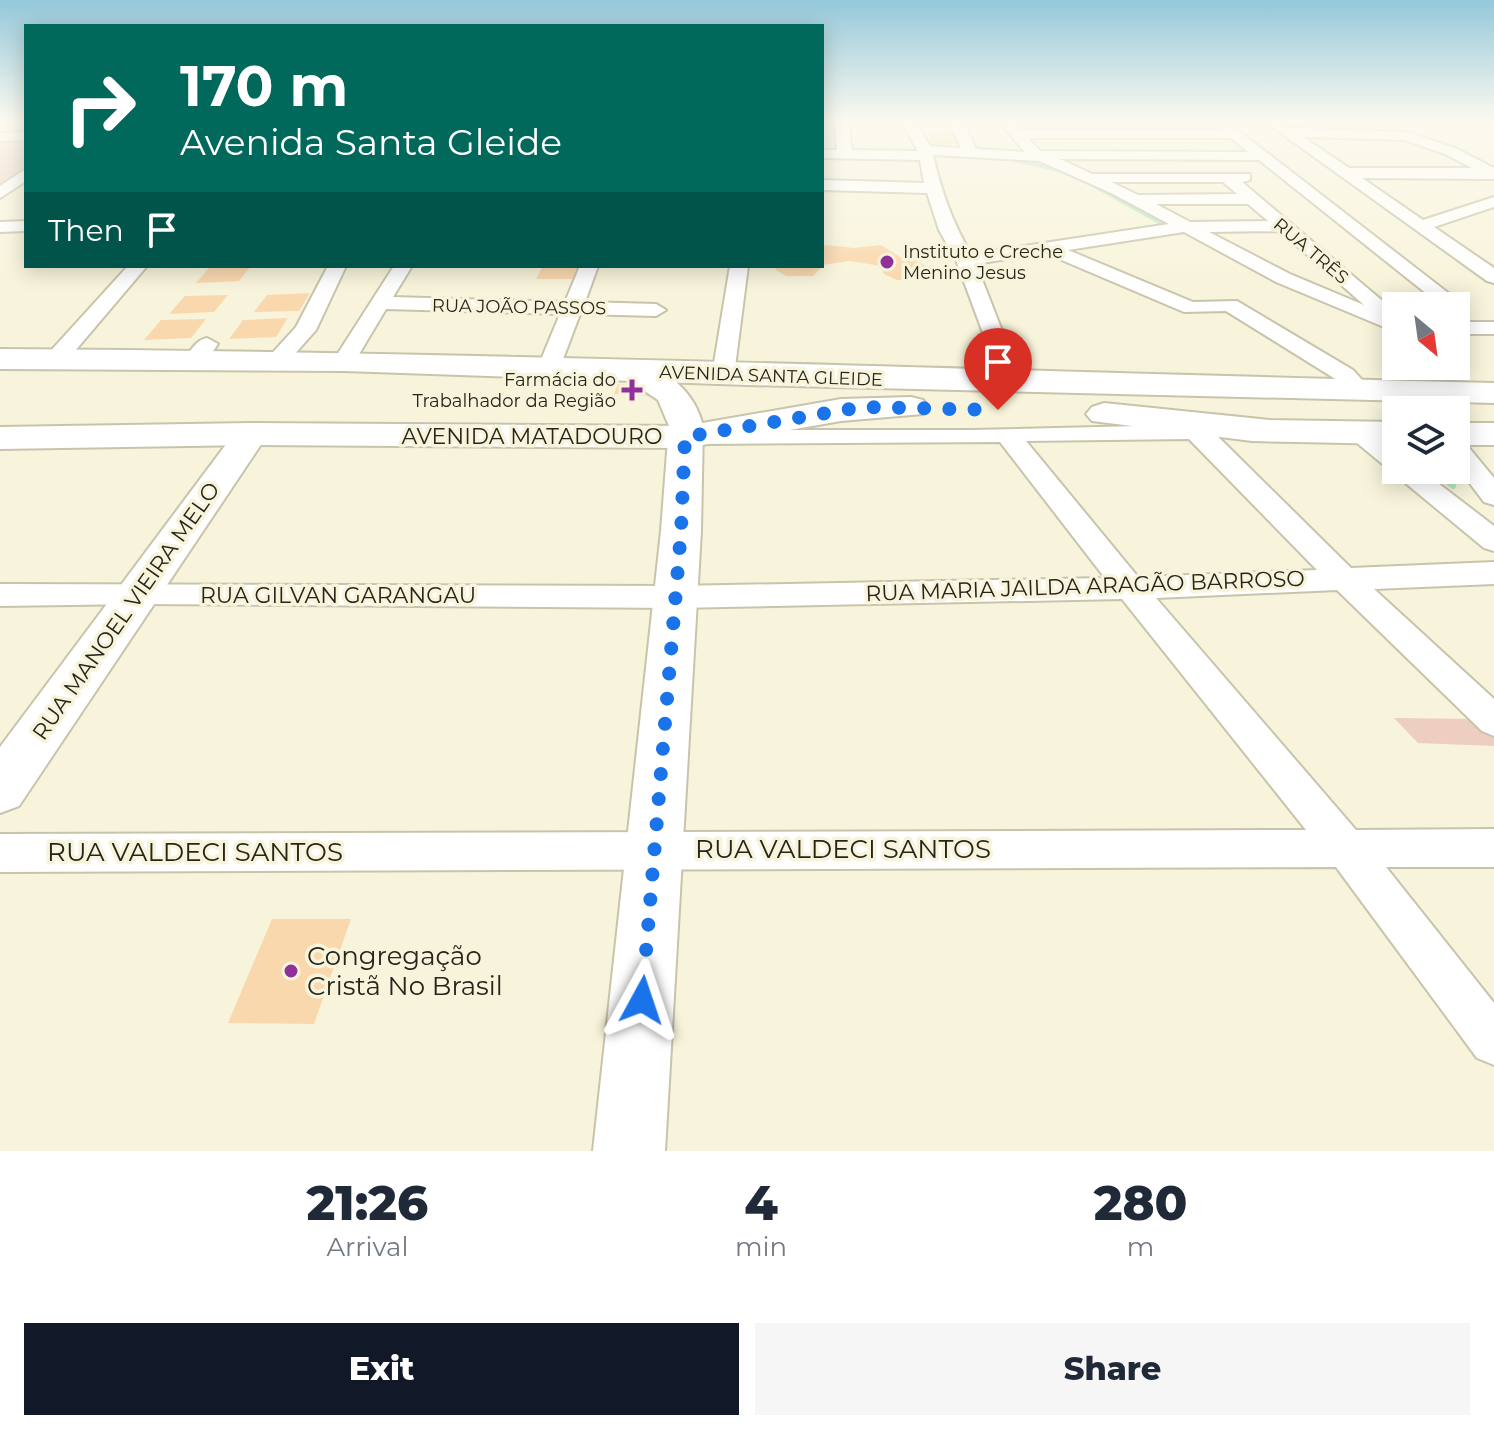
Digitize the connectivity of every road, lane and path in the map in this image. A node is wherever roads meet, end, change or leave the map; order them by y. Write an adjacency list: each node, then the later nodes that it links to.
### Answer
1 (24, 175): 12 (street)
2 (930, 175): 11 (street)
3 (1083, 175): 7 (street)
4 (1284, 175): 9 (street)
5 (1347, 175): 15 (street)
6 (1447, 175): 15 (street)
7 (1089, 177): 8 (street); 13 (street)
8 (1227, 177): 9 (street); 14 (street, RUA TRÊS)
9 (1287, 177): 17 (street)
10 (824, 185): 11 (street)
11 (933, 188): 27 (street)
12 (0, 193)
13 (1134, 199): 14 (street); 22 (street)
14 (1249, 199): 19 (street, RUA TRÊS)
15 (1370, 202): 17 (street); 20 (street)
16 (1494, 202): 20 (street)
17 (1323, 203): 36 (street)
18 (24, 226): 21 (street)
19 (1282, 226): 22 (street); 26 (street, RUA TRÊS)
20 (1421, 226): 28 (street)
21 (0, 227)
22 (1186, 227): 23 (street); 25 (street)
23 (1050, 249): 27 (street); 38 (street)
24 (1494, 251): 28 (street)
25 (1232, 253): 26 (street); 35 (street)
26 (1315, 254): 41 (street, RUA TRÊS)
27 (965, 260): 52 (street)
28 (1470, 260): 34 (street)
29 (136, 268): 46 (street)
30 (336, 268): 47 (street)
31 (402, 268): 37 (street)
32 (588, 268): 39 (street)
33 (739, 268): 51 (street)
34 (1494, 277)
35 (1302, 286): 38 (street); 43 (street)
36 (1438, 292)
37 (381, 303): 39 (street, RUA JOÃO PASSOS); 48 (street)
38 (1232, 306): 53 (street)
39 (572, 308): 40 (street, RUA JOÃO PASSOS); 49 (street)
40 (656, 310)
41 (1382, 312)
42 (1470, 316): 44 (street)
43 (1382, 318)
44 (1488, 328)
45 (0, 359): 46 (main road, AVENIDA SANTA GLEIDE)
46 (55, 360): 47 (main road, AVENIDA SANTA GLEIDE)
47 (276, 361): 48 (main road, AVENIDA SANTA GLEIDE)
48 (344, 361): 49 (main road, AVENIDA SANTA GLEIDE)
49 (549, 367): 50 (main road, AVENIDA SANTA GLEIDE)
50 (638, 372): 51 (main road, AVENIDA SANTA GLEIDE); 62 (street)
51 (723, 375): 52 (main road, AVENIDA SANTA GLEIDE)
52 (1011, 382): 53 (main road, AVENIDA SANTA GLEIDE)
53 (1361, 392): 54 (main road, AVENIDA SANTA GLEIDE)
54 (1494, 393)
55 (1193, 427): 56 (main road, AVENIDA SANTA GLEIDE); 59 (street, AVENIDA MATADOURO); 62 (main road, AVENIDA SANTA GLEIDE); 71 (street)
56 (1360, 433): 57 (main road, AVENIDA SANTA GLEIDE); 64 (street)
57 (1382, 433)
58 (251, 434): 62 (main road, AVENIDA MATADOURO); 63 (main road, AVENIDA MATADOURO); 73 (street, RUA MANOEL VIEIRA MELO)
59 (1007, 434): 62 (street, AVENIDA MATADOURO); 72 (street)
60 (1470, 434): 61 (main road)
61 (1494, 434)
62 (685, 437): 75 (street)
63 (0, 438)
64 (1382, 452)
65 (1470, 466): 67 (street)
66 (1420, 484): 68 (street)
67 (1494, 498): 68 (street)
68 (1438, 499): 69 (street)
69 (1494, 541)
70 (1494, 573): 71 (street, RUA MARIA JAILDA ARAGÃO BARROSO)
71 (1342, 577): 72 (street, RUA MARIA JAILDA ARAGÃO BARROSO); 76 (street)
72 (1130, 588): 75 (street, RUA MARIA JAILDA ARAGÃO BARROSO); 78 (street)
73 (140, 593): 74 (street, RUA GILVAN GARANGAU); 75 (street, RUA GILVAN GARANGAU); 77 (street, RUA MANOEL VIEIRA MELO)
74 (0, 595)
75 (676, 597): 80 (street)
76 (1494, 721)
77 (0, 789)
78 (1345, 847): 79 (street, RUA VALDECI SANTOS); 80 (street, RUA VALDECI SANTOS); 82 (street)
79 (1494, 848)
80 (655, 850): 81 (street, RUA VALDECI SANTOS); 83 (street)
81 (0, 853)
82 (1494, 1041)
83 (629, 1151)

